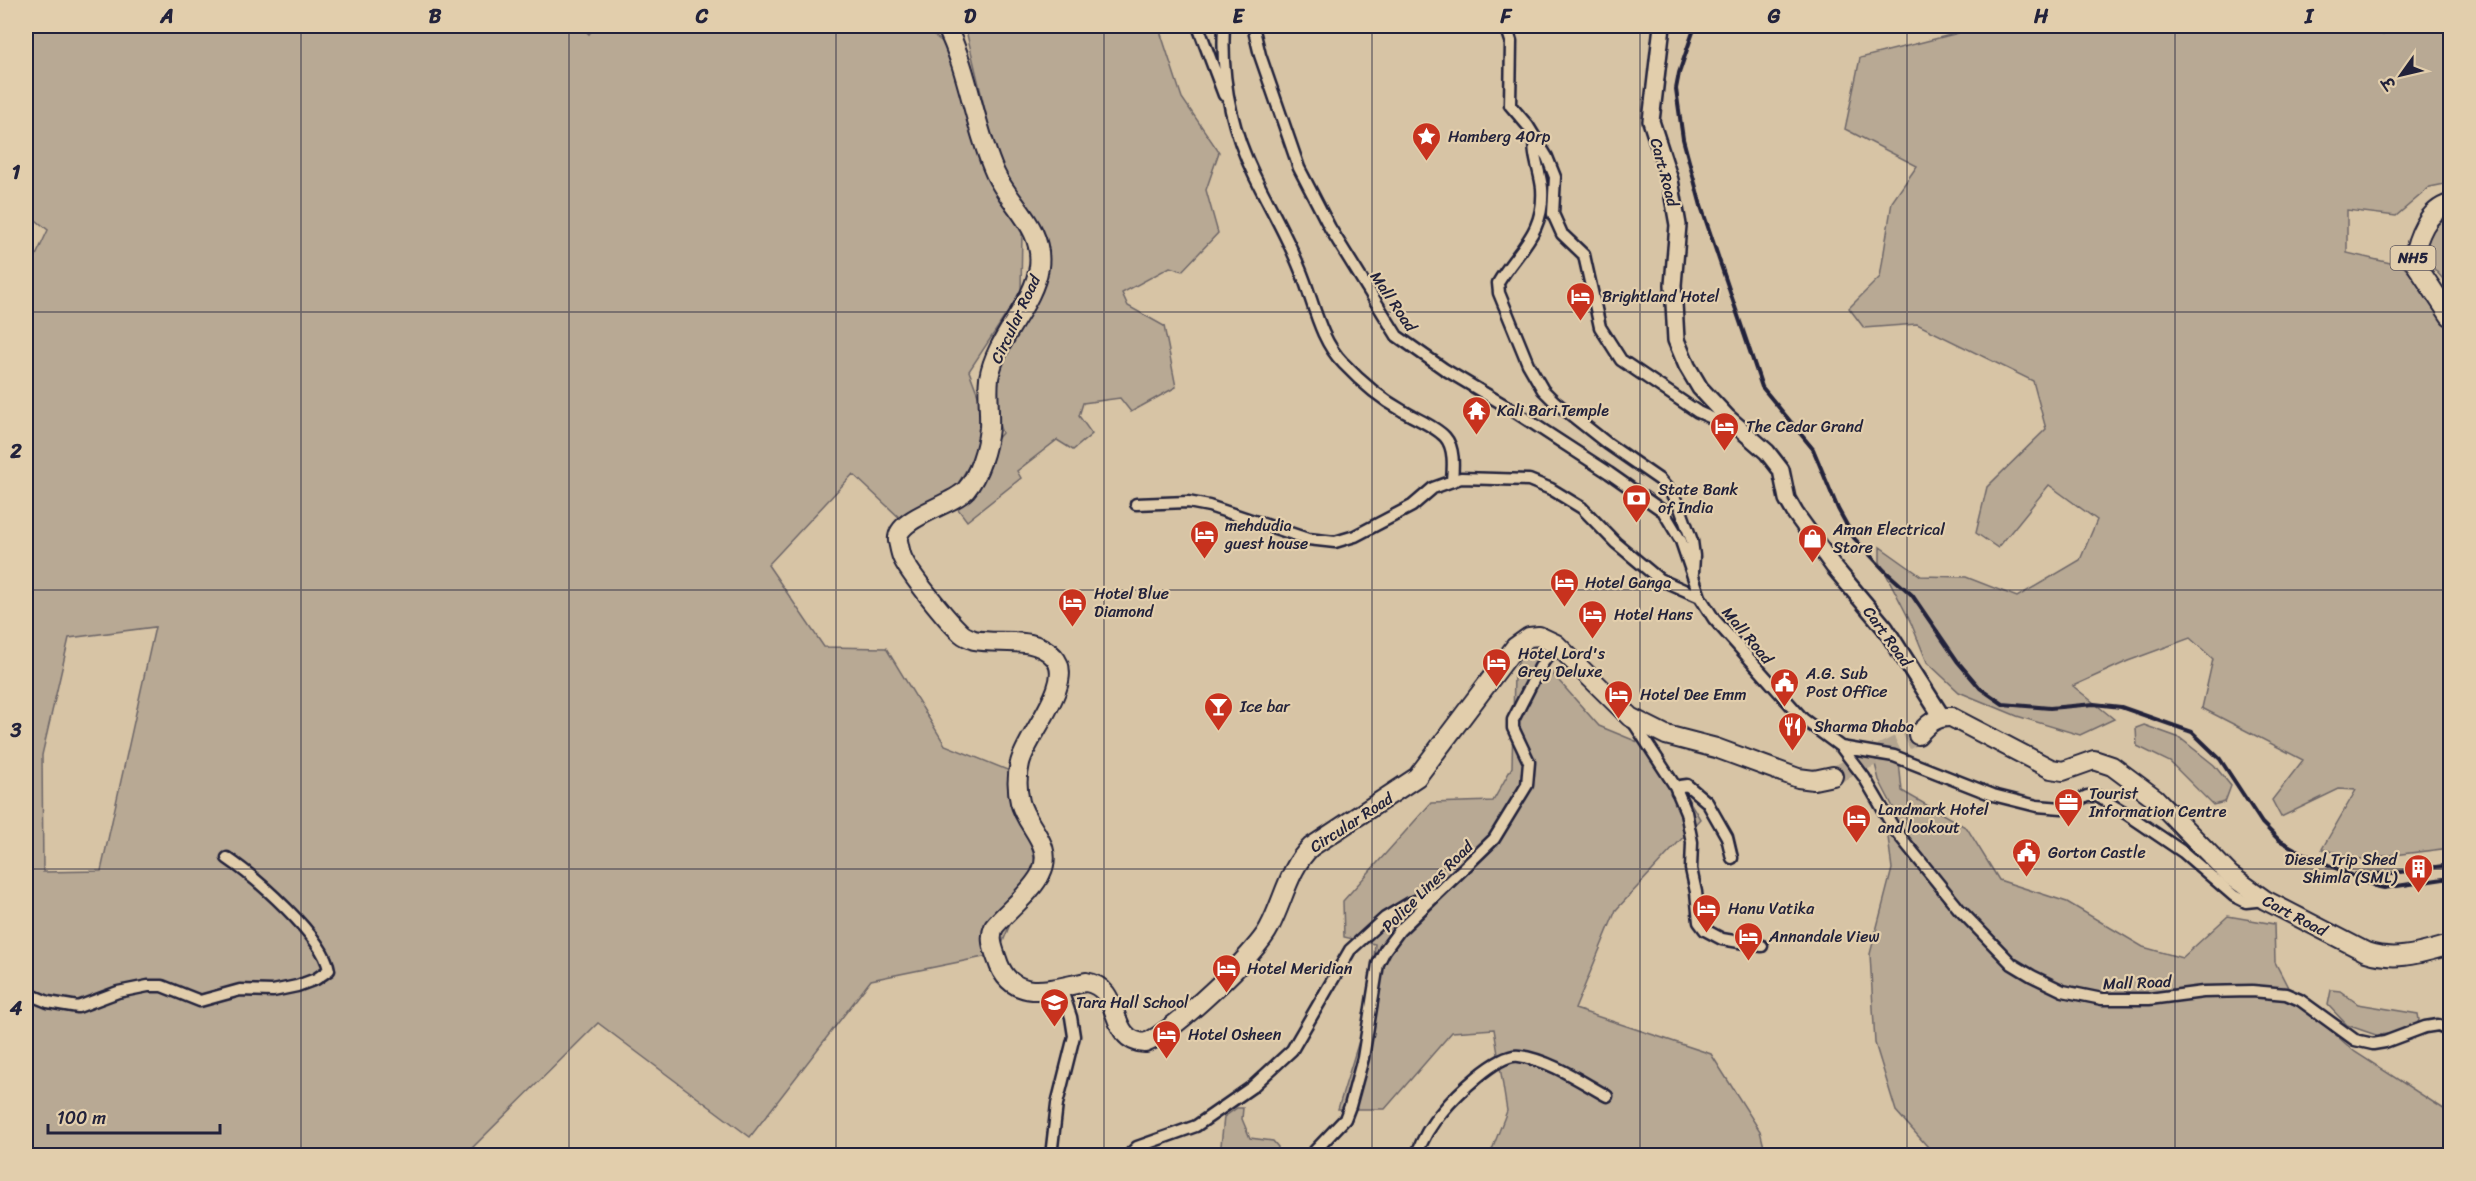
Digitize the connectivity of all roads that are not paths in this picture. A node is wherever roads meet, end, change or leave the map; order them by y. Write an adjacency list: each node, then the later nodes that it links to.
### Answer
1 (946, 26): 29 (main road, Circular Road)
2 (1198, 26): 7 (street)
3 (1224, 26): 7 (street)
4 (1253, 26): 14 (street, Mall Road)
5 (1506, 26): 8 (street)
6 (1662, 26): 11 (main road, Cart Road)
7 (1230, 108): 12 (street)
8 (1535, 137): 11 (street); 14 (street)
9 (2451, 204): 10 (main road, NH5)
10 (2451, 316)
11 (1728, 418): 18 (main road, Cart Road)
12 (1452, 481): 13 (street); 15 (street)
13 (1136, 504)
14 (1692, 576): 15 (street, Mall Road)
15 (1700, 597): 20 (street, Mall Road)
16 (1556, 644): 17 (main road); 25 (street, Police Lines Road); 29 (main road, Circular Road)
17 (1630, 717): 21 (main road); 22 (street)
18 (1942, 717): 19 (main road); 26 (main road, Cart Road)
19 (1918, 735)
20 (1840, 747): 26 (street); 31 (street, Mall Road)
21 (1833, 776)
22 (1677, 792): 24 (street); 28 (street)
23 (227, 858): 30 (street)
24 (1732, 858)
25 (1442, 891): 34 (street); 35 (street, Police Lines Road)
26 (2265, 900): 27 (main road, Cart Road)
27 (2451, 945)
28 (1762, 946)
29 (1061, 987): 33 (street)
30 (26, 993)
31 (2451, 1030)
32 (1607, 1096): 36 (street)
33 (1051, 1155)
34 (1128, 1155)
35 (1310, 1155)
36 (1416, 1155)

